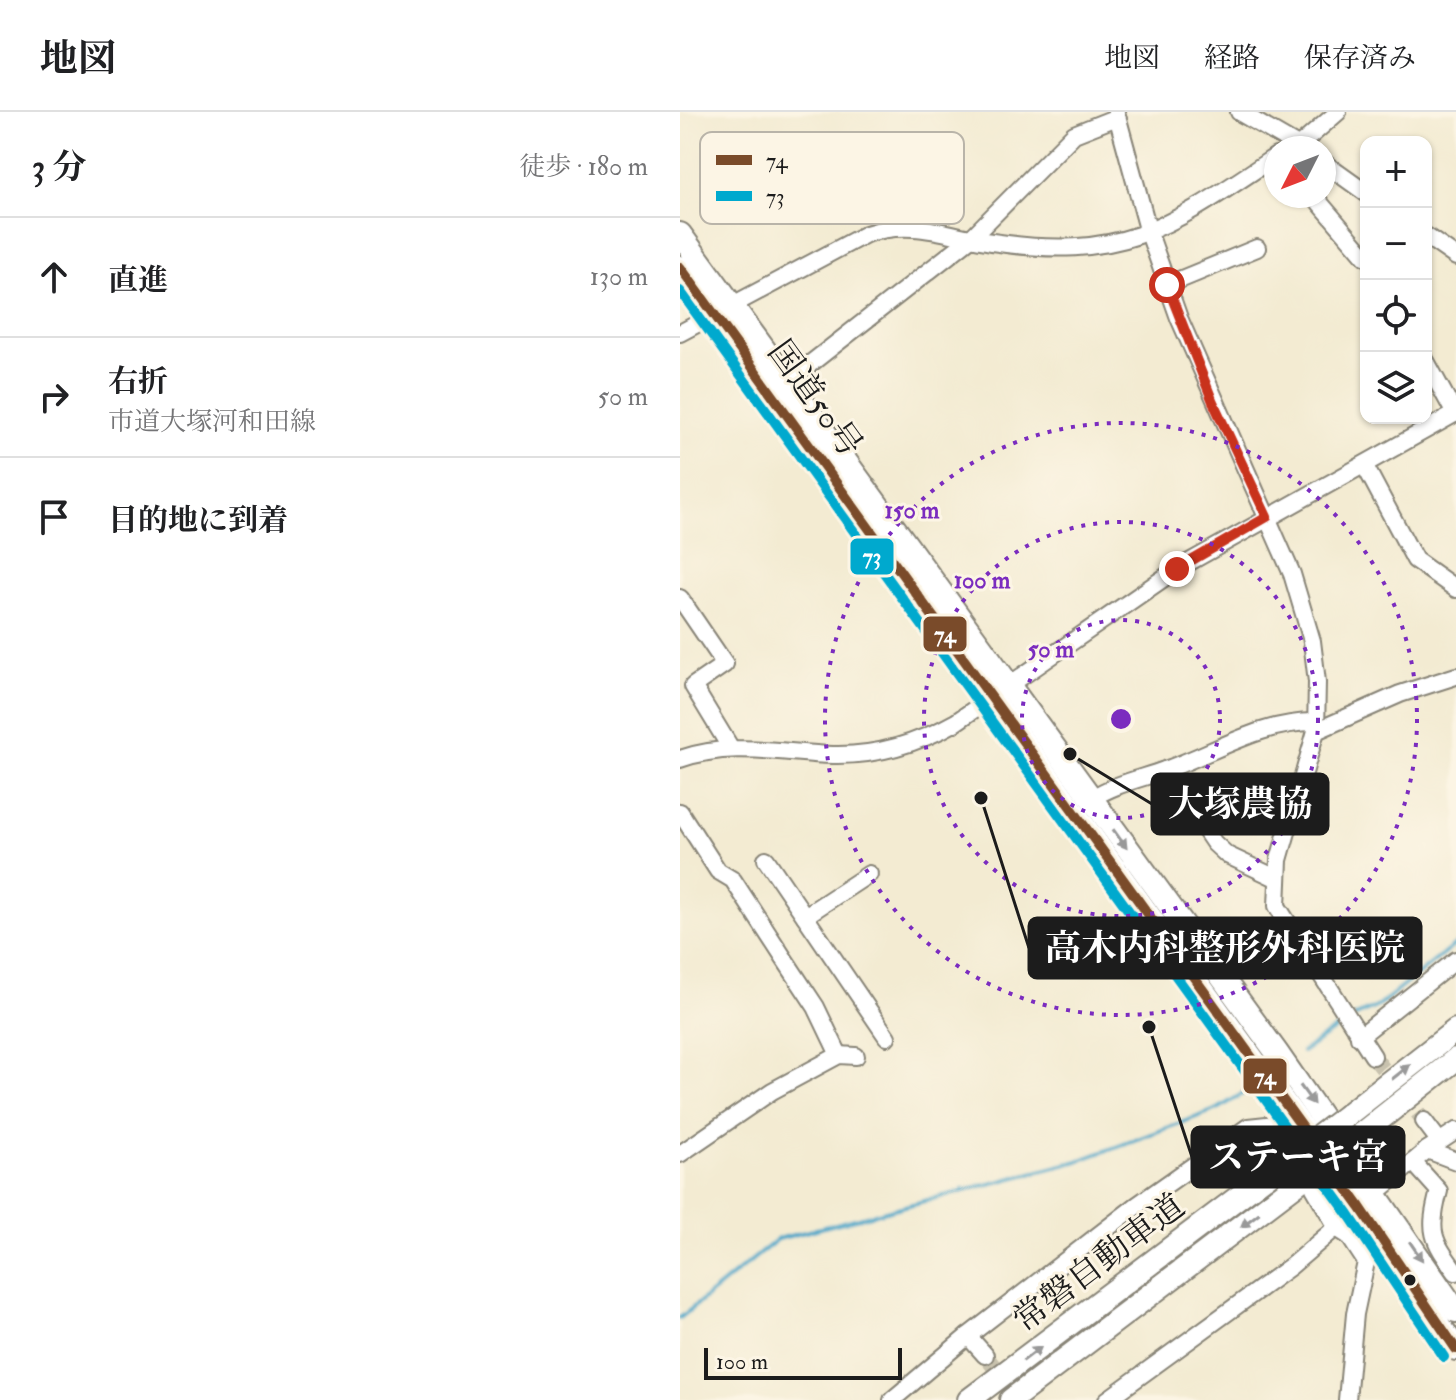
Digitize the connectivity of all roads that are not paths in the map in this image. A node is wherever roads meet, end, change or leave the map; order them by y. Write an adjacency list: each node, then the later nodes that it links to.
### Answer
1 (1239, 112): 4 (street)
2 (1338, 112): 5 (street)
3 (1116, 115): 10 (street); 12 (street)
4 (1278, 136)
5 (1307, 136)
6 (1264, 164): 10 (street)
7 (1336, 172): 8 (street)
8 (1360, 189)
9 (1324, 208): 15 (street)
10 (1149, 233): 12 (street); 18 (street)
11 (680, 234): 19 (highway, 国道50号)
12 (971, 238): 19 (street); 22 (street)
13 (1432, 240): 16 (street)
14 (1257, 248): 18 (street)
15 (1360, 250)
16 (1456, 257)
17 (680, 267): 19 (highway, 国道50号)
18 (1167, 285): 25 (street)
19 (723, 311): 20 (street); 22 (highway, 国道50号); 29 (highway, 国道50号)
20 (680, 333)
21 (1432, 372): 23 (street)
22 (787, 382): 29 (highway, 国道50号)
23 (1456, 414): 25 (street)
24 (1366, 468): 26 (street)
25 (1267, 517): 29 (street); 30 (street)
26 (1456, 589)
27 (680, 598): 31 (street)
28 (1456, 676): 30 (street)
29 (1000, 691): 31 (street); 34 (highway, 国道50号); 54 (highway, 国道50号)
30 (1316, 727): 33 (street); 38 (street)
31 (730, 747): 32 (street)
32 (680, 759)
33 (1165, 770): 34 (street); 38 (street)
34 (1091, 799): 54 (highway, 国道50号, one-way to 54)
35 (680, 812): 50 (street)
36 (766, 859): 39 (street)
37 (869, 874): 39 (street)
38 (1276, 878): 43 (street)
39 (805, 916): 42 (street)
40 (1456, 960): 43 (street)
41 (1456, 1030): 49 (highway, 常磐自動車道, one-way to 41, bridge)
42 (887, 1037)
43 (1359, 1037): 44 (street)
44 (1373, 1056)
45 (1456, 1059): 53 (highway, 常磐自動車道, bridge)
46 (1424, 1121): 48 (street)
47 (1456, 1131): 48 (street)
48 (1433, 1146): 51 (street); 52 (street)
49 (1290, 1149): 58 (street); 62 (highway, 常磐自動車道, one-way to 49)
50 (680, 1154)
51 (1456, 1161)
52 (1413, 1162): 54 (street); 56 (street)
53 (1313, 1180): 55 (street); 63 (highway, 常磐自動車道, one-way to 63)
54 (1368, 1200): 55 (street); 57 (highway, 国道50号, one-way to 57); 59 (highway, 国道50号)
55 (1338, 1229): 64 (street); 65 (street)
56 (1456, 1272)
57 (1456, 1311)
58 (968, 1336): 60 (street); 61 (street)
59 (1456, 1349)
60 (985, 1355)
61 (892, 1400)
62 (969, 1400)
63 (1011, 1400)
64 (1107, 1400)
65 (1347, 1400)

